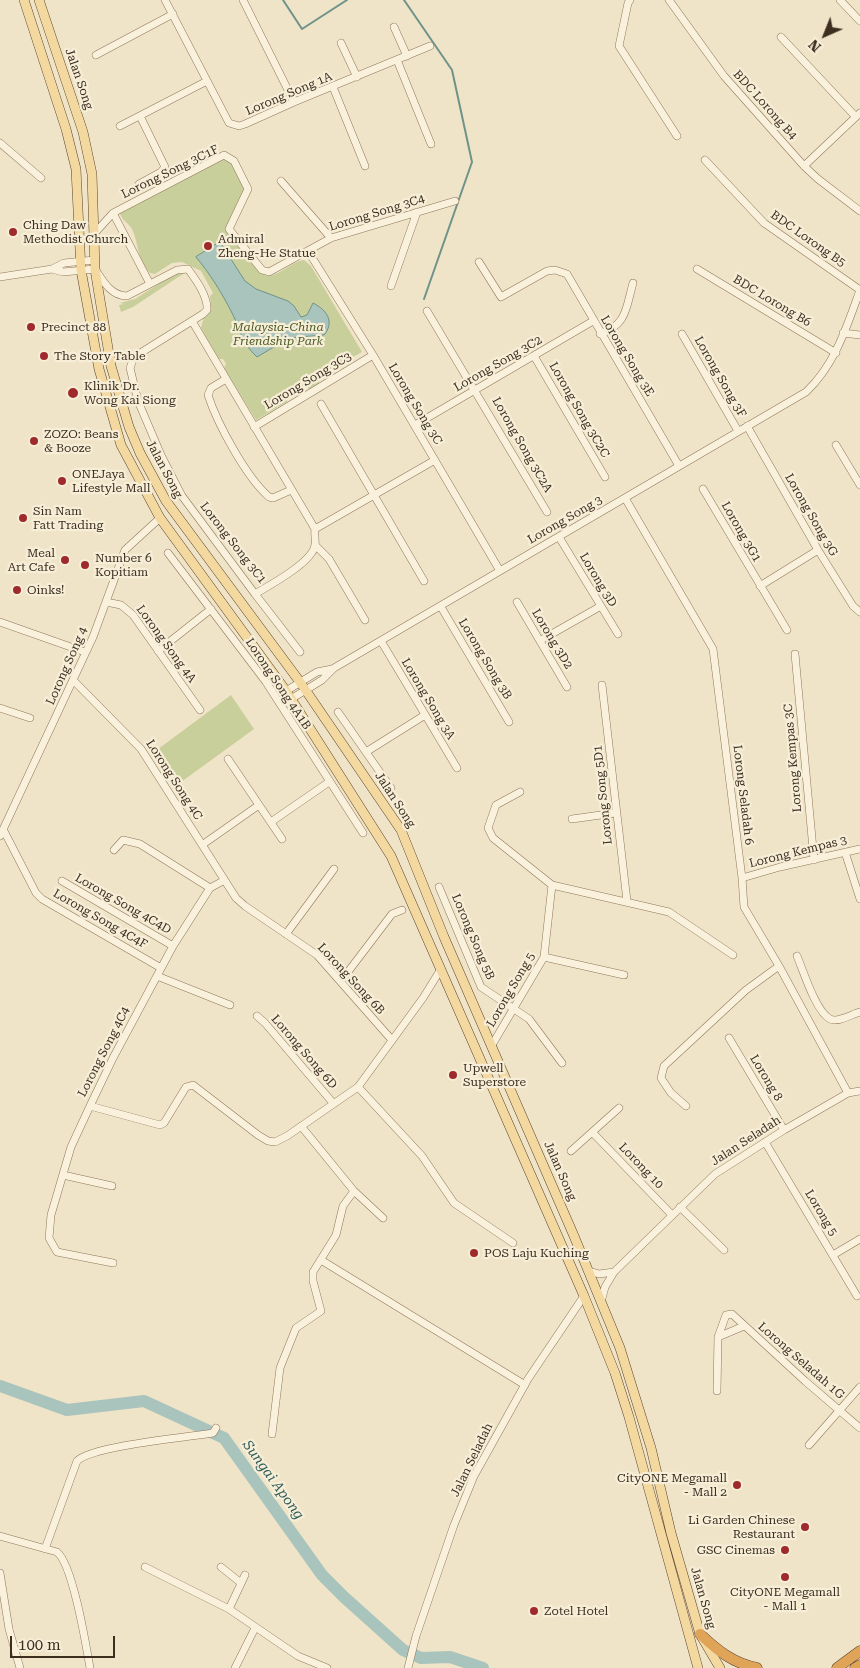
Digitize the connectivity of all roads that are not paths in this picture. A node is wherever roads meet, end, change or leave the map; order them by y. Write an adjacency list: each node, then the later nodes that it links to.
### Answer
1 (24, 0): 42 (main road, Jalan Song)
2 (39, 0): 37 (main road, Jalan Song)
3 (165, 0): 8 (street, Lorong Song 1A)
4 (243, 0): 20 (street)
5 (630, 0): 24 (street)
6 (669, 0): 29 (street, BDC Lorong B4)
7 (840, 0): 9 (street)
8 (173, 14): 14 (street); 18 (street, Lorong Song 1A)
9 (860, 21)
10 (394, 27): 15 (street)
11 (781, 37): 21 (street)
12 (341, 43): 17 (street)
13 (430, 46): 15 (street, Lorong Song 1A)
14 (96, 55)
15 (406, 56): 16 (street, Lorong Song 1A)
16 (397, 60): 17 (street, Lorong Song 1A); 26 (street)
17 (357, 77): 19 (street, Lorong Song 1A)
18 (207, 81): 20 (street, Lorong Song 1A); 22 (street)
19 (333, 87): 20 (street, Lorong Song 1A); 28 (street)
20 (294, 102)
21 (858, 115): 29 (street)
22 (140, 116): 23 (street); 32 (street)
23 (120, 126)
24 (677, 136)
25 (0, 143): 30 (street)
26 (431, 144)
27 (705, 160): 48 (street, BDC Lorong B5)
28 (365, 166)
29 (804, 166): 34 (street, BDC Lorong B4)
30 (41, 178)
31 (281, 181): 38 (street)
32 (139, 184)
33 (455, 201): 35 (street, Lorong Song 3C4)
34 (860, 211)
35 (417, 212): 38 (street, Lorong Song 3C4); 47 (street)
36 (113, 213): 37 (street, Lorong Song 3C1F); 39 (street, Lorong Song 3C1F); 46 (street)
37 (93, 235): 41 (main road, Jalan Song)
38 (331, 238): 39 (street, Lorong Song 3C4)
39 (308, 251): 59 (street, Lorong Song 3C)
40 (479, 262): 53 (street, Lorong Song 3E)
41 (95, 264): 42 (street); 46 (street); 106 (main road, Jalan Song)
42 (81, 266): 44 (street); 78 (main road, Jalan Song)
43 (697, 269): 58 (street, BDC Lorong B6)
44 (0, 278)
45 (633, 283): 55 (street)
46 (150, 284): 52 (street, Lorong Song 3C1)
47 (391, 286)
48 (860, 290): 49 (street, Lorong Song 3)
49 (854, 308): 51 (street); 54 (street, Lorong Song 3)
50 (427, 311): 62 (street, Lorong Song 3C2A)
51 (860, 314)
52 (192, 321): 61 (street); 87 (street, Lorong Song 3C1)
53 (593, 321): 55 (street, Lorong Song 3E); 60 (street, Lorong Song 3C2)
54 (843, 333): 57 (street); 58 (street, Lorong Song 3)
55 (600, 334): 70 (street, Lorong Song 3E)
56 (682, 334): 67 (street, Lorong Song 3F)
57 (860, 336)
58 (836, 353): 65 (street, Lorong Song 3)
59 (373, 355): 64 (street, Lorong Song 3C); 66 (street, Lorong Song 3C3)
60 (534, 356): 62 (street, Lorong Song 3C2); 71 (street, Lorong Song 3C2C)
61 (226, 379): 66 (street); 74 (street)
62 (476, 390): 64 (street, Lorong Song 3C2); 77 (street, Lorong Song 3C2A)
63 (321, 404): 75 (street)
64 (415, 425): 69 (street, Lorong Song 3C)
65 (747, 426): 67 (street, Lorong Song 3); 82 (street, Lorong Song 3G)
66 (254, 427): 74 (street)
67 (738, 431): 70 (street, Lorong Song 3)
68 (836, 445): 72 (street)
69 (435, 460): 75 (street); 84 (street, Lorong Song 3C)
70 (679, 466): 76 (street, Lorong Song 3)
71 (604, 476)
72 (860, 485)
73 (703, 489): 86 (street, Lorong 3G1)
74 (290, 490): 79 (street)
75 (375, 495): 79 (street); 85 (street)
76 (625, 498): 80 (street, Lorong Song 3); 136 (street, Lorong Seladah 6)
77 (547, 512)
78 (160, 518): 88 (street, Lorong Song 4); 110 (main road, Jalan Song)
79 (315, 529): 81 (street)
80 (559, 537): 84 (street, Lorong Song 3); 90 (street, Lorong 3D)
81 (316, 545): 87 (street, Lorong Song 3C1); 94 (street)
82 (818, 550): 86 (street); 93 (street, Lorong Song 3G)
83 (168, 553): 92 (street, Lorong Song 4A1B)
84 (500, 571): 91 (street, Lorong Song 3)
85 (424, 581)
86 (760, 586): 96 (street, Lorong 3G1)
87 (256, 594): 102 (street)
88 (106, 602): 100 (street, Lorong Song 4A); 101 (street, Lorong Song 4)
89 (517, 602): 98 (street, Lorong 3D2)
90 (601, 606): 97 (street, Lorong 3D); 98 (street)
91 (441, 607): 99 (street, Lorong Song 3); 116 (street, Lorong Song 3B)
92 (211, 609): 100 (street); 120 (street, Lorong Song 4A1B)
93 (860, 612)
94 (365, 620)
95 (0, 622): 101 (street)
96 (787, 630)
97 (618, 634)
98 (541, 640): 108 (street, Lorong 3D2)
99 (381, 642): 104 (street, Lorong Song 3); 114 (street, Lorong Song 3A)
100 (158, 651): 112 (street, Lorong Song 4A)
101 (85, 652): 105 (street, Lorong Song 4)
102 (300, 652)
103 (795, 654): 134 (street, Lorong Kempas 3C)
104 (334, 668): 106 (street, Lorong Song 3); 109 (street, Lorong Song 3)
105 (73, 680): 128 (street, Lorong Song 4); 130 (street, Lorong Song 4C)
106 (300, 682): 109 (main road, Jalan Song); 110 (street, Lorong Song 3)
107 (602, 685): 124 (street, Lorong Song 5D1)
108 (568, 687)
109 (306, 690): 110 (street, Lorong Song 3); 146 (main road, Jalan Song)
110 (289, 695): 153 (main road, Jalan Song)
111 (0, 708): 115 (street)
112 (200, 710)
113 (338, 712): 117 (street)
114 (425, 715): 117 (street); 119 (street, Lorong Song 3A)
115 (30, 718)
116 (509, 722)
117 (366, 752): 121 (street)
118 (228, 758): 123 (street)
119 (456, 768)
120 (329, 782): 126 (street); 127 (street, Lorong Song 4A1B)
121 (390, 788)
122 (520, 792): 139 (street)
123 (259, 806): 126 (street); 130 (street)
124 (615, 813): 125 (street); 143 (street, Lorong Song 5D1)
125 (572, 819)
126 (271, 822): 129 (street)
127 (363, 833)
128 (2, 834): 152 (street, Lorong Song 4C4F)
129 (282, 839)
130 (202, 845): 138 (street, Lorong Song 4C)
131 (860, 848): 133 (street, Lorong Kempas 3)
132 (114, 850): 141 (street)
133 (845, 852): 134 (street, Lorong Kempas 3); 142 (street)
134 (814, 860): 136 (street, Lorong Kempas 3)
135 (334, 870): 145 (street)
136 (742, 878): 151 (street, Lorong Seladah 6)
137 (62, 881): 147 (street, Lorong Song 4C4D)
138 (224, 881): 141 (street); 145 (street, Lorong Song 6B)
139 (552, 885): 143 (street); 150 (street, Lorong Song 5)
140 (439, 887): 158 (street, Lorong Song 5B)
141 (210, 888): 147 (street, Lorong Song 4C4)
142 (860, 898)
143 (627, 901): 148 (street)
144 (402, 910): 156 (street)
145 (286, 934): 156 (street, Lorong Song 6B)
146 (444, 937): 153 (main road); 163 (main road, Jalan Song)
147 (173, 946): 152 (street, Lorong Song 4C4)
148 (733, 955)
149 (797, 956): 159 (street)
150 (544, 957): 154 (street); 158 (street, Lorong Song 5)
151 (779, 966): 168 (street, Lorong Seladah 6); 171 (street)
152 (161, 968): 155 (street, Lorong Song 4C4)
153 (441, 968): 162 (street); 165 (main road, Jalan Song)
154 (624, 975)
155 (157, 976): 157 (street); 170 (street, Lorong Song 4C4)
156 (340, 981): 162 (street, Lorong Song 6B)
157 (230, 1005)
158 (515, 1008): 163 (street, Lorong Song 5); 164 (street, Lorong Song 5B)
159 (860, 1012)
160 (256, 1016): 169 (street, Lorong Song 6D)
161 (729, 1038): 174 (street, Lorong 8)
162 (392, 1039): 166 (street)
163 (492, 1045): 165 (main road); 190 (main road, Jalan Song)
164 (562, 1063)
165 (482, 1064): 192 (main road, Jalan Song)
166 (358, 1087): 169 (street); 185 (street)
167 (860, 1091): 168 (street, Jalan Seladah)
168 (848, 1093): 174 (street, Jalan Seladah)
169 (333, 1102): 173 (street)
170 (90, 1106): 173 (street); 178 (street, Lorong Song 4C4)
171 (686, 1106)
172 (619, 1108): 175 (street)
173 (301, 1126): 180 (street)
174 (784, 1130): 176 (street, Jalan Seladah)
175 (593, 1133): 177 (street); 182 (street, Lorong 10)
176 (765, 1142): 181 (street, Jalan Seladah); 187 (street, Lorong 5)
177 (571, 1151)
178 (63, 1175): 179 (street); 189 (street, Lorong Song 4C4)
179 (112, 1186)
180 (354, 1191): 183 (street); 188 (street)
181 (680, 1207): 182 (street, Jalan Seladah); 186 (street)
182 (672, 1215): 191 (street, Jalan Seladah)
183 (383, 1218)
184 (860, 1239): 187 (street)
185 (513, 1243)
186 (724, 1250)
187 (833, 1255): 193 (street, Lorong 5)
188 (321, 1260): 197 (street); 203 (street)
189 (113, 1263)
190 (589, 1271): 191 (street); 194 (main road, Jalan Song)
191 (614, 1272): 194 (street, Jalan Seladah)
192 (584, 1296): 197 (street, Jalan Seladah); 222 (main road, Jalan Song)
193 (858, 1296)
194 (601, 1302): 214 (main road, Jalan Song)
195 (744, 1326): 196 (street); 196 (street, Lorong Seladah 1G); 200 (street, Lorong Seladah 1G)
196 (718, 1337): 199 (street)
197 (525, 1385): 221 (street, Jalan Seladah)
198 (860, 1387): 200 (street)
199 (717, 1391)
200 (839, 1410): 201 (street, Lorong Seladah 1G); 204 (street)
201 (860, 1428)
202 (214, 1430): 206 (street)
203 (272, 1434)
204 (808, 1445)
205 (0, 1536): 206 (street)
206 (45, 1549): 218 (street)
207 (146, 1567): 212 (street)
208 (221, 1567): 211 (street)
209 (0, 1573): 217 (street)
210 (245, 1575): 211 (street)
211 (241, 1583): 212 (street)
212 (229, 1609): 213 (street)
213 (255, 1628): 219 (street); 220 (street)
214 (700, 1634): 223 (main road, Jalan Song); 224 (highway)
215 (860, 1651): 225 (highway)
216 (860, 1665): 226 (highway)
217 (20, 1668)
218 (90, 1668)
219 (235, 1668)
220 (327, 1668)
221 (408, 1668)
222 (698, 1668)
223 (720, 1668)
224 (757, 1668)
225 (837, 1668)
226 (855, 1668)

